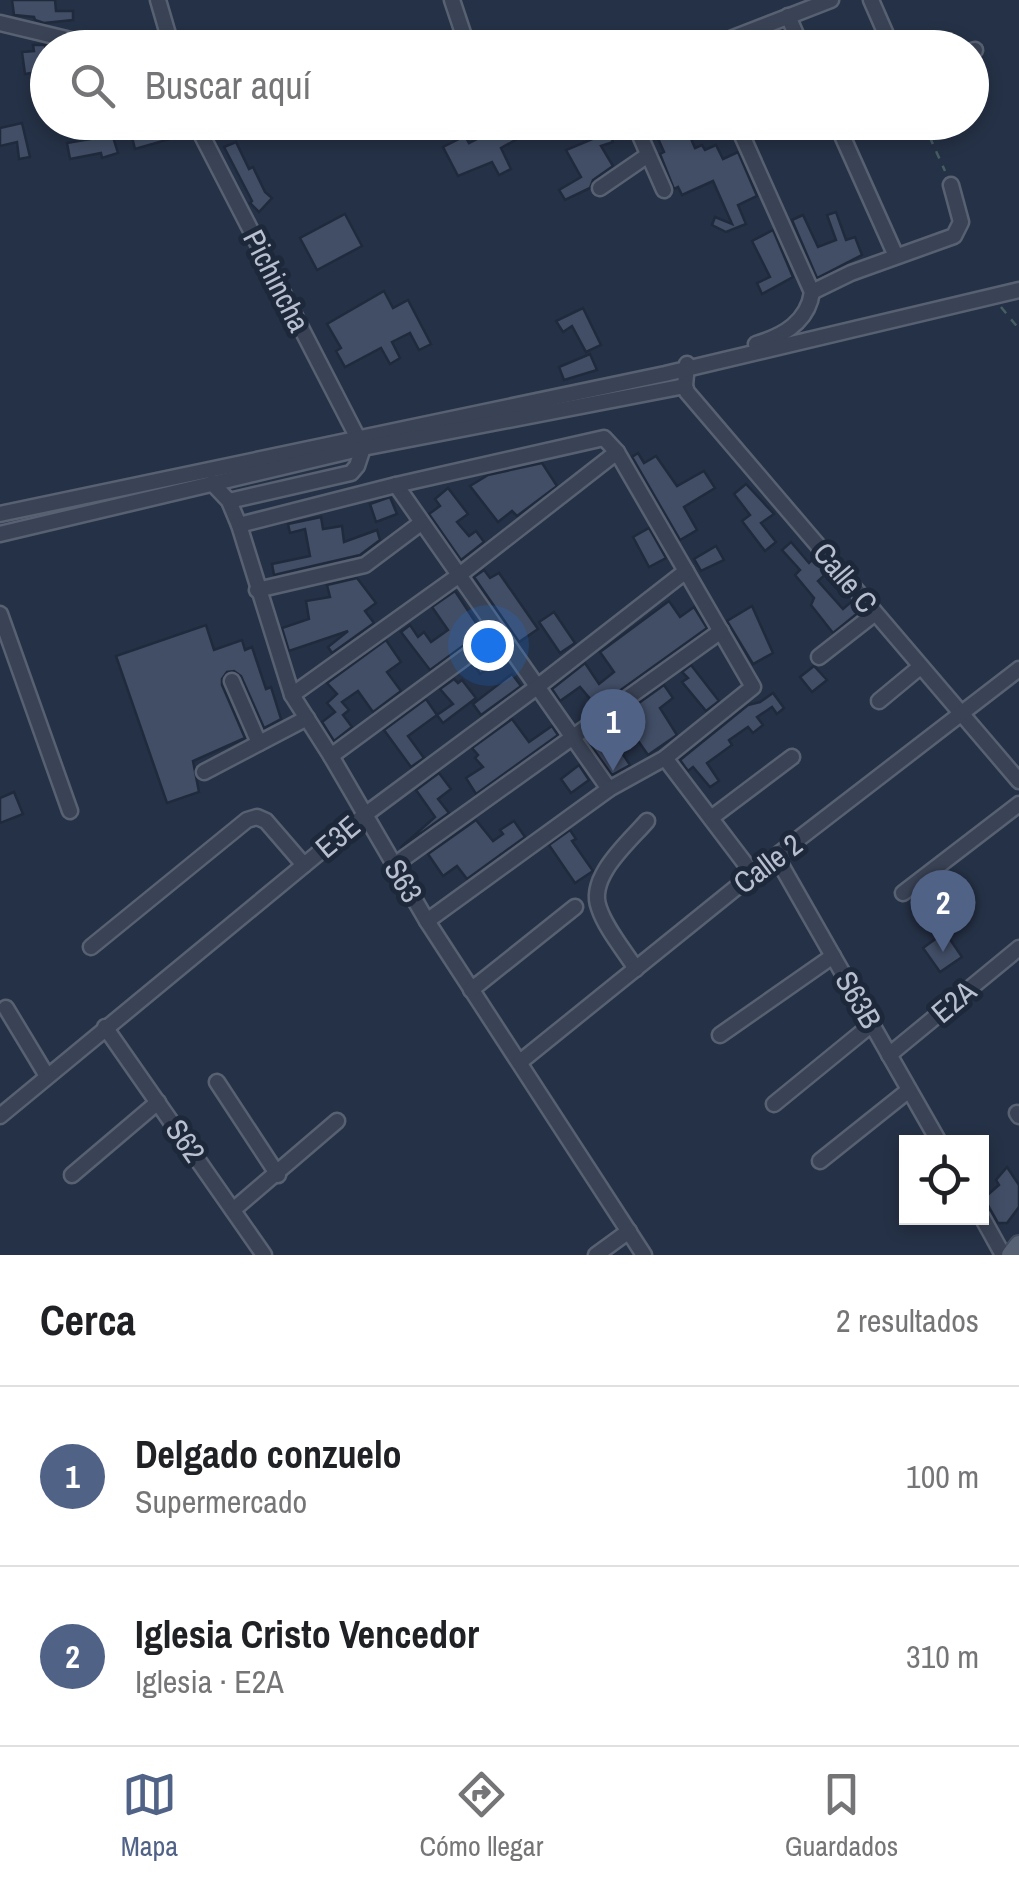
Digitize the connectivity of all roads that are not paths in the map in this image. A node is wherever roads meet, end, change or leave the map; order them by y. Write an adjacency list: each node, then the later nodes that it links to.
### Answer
1 (158, 0): 8 (street)
2 (452, 0): 9 (street)
3 (831, 0): 5 (street)
4 (870, 0): 12 (street)
5 (788, 16): 10 (street); 11 (street)
6 (0, 23): 7 (street)
7 (30, 30)
8 (167, 30)
9 (462, 30)
10 (753, 30)
11 (794, 30)
12 (884, 30)
13 (204, 140): 26 (street, Pichincha)
14 (642, 140): 17 (street)
15 (744, 140): 23 (street)
16 (844, 140): 21 (street)
17 (648, 155): 19 (street); 20 (street)
18 (951, 185): 21 (street)
19 (600, 188)
20 (664, 190)
21 (896, 256): 23 (street)
22 (1019, 290): 24 (street)
23 (812, 292): 24 (street)
24 (685, 369): 25 (street); 26 (street)
25 (685, 386): 26 (street); 39 (street, Calle C)
26 (360, 443): 28 (street); 30 (street); 31 (street)
27 (617, 452): 29 (street); 35 (street); 36 (street)
28 (212, 484): 30 (street, S63); 34 (street)
29 (396, 485): 32 (street); 33 (street)
30 (229, 501): 33 (street, S63)
31 (0, 514)
32 (421, 523): 36 (street); 37 (street)
33 (239, 525): 37 (street, S63)
34 (0, 534)
35 (686, 572): 40 (street); 46 (street, E3E)
36 (458, 576): 41 (street); 47 (street)
37 (257, 590): 47 (street, S63)
38 (0, 614): 60 (street)
39 (874, 614): 42 (street); 43 (street, Calle C)
40 (721, 631): 51 (street); 55 (street)
41 (498, 633): 46 (street); 53 (street)
42 (820, 657)
43 (920, 667): 48 (street); 49 (street, Calle C)
44 (1019, 669): 49 (street, Calle 2)
45 (232, 681): 52 (street)
46 (537, 687): 51 (street); 61 (street, E3E)
47 (292, 696): 50 (street, S63)
48 (879, 700)
49 (961, 713): 57 (street, Calle C); 64 (street, Calle 2)
50 (307, 718): 52 (street); 53 (street, S63)
51 (572, 737): 58 (street); 66 (street)
52 (259, 743): 56 (street)
53 (331, 756): 61 (street, S63)
54 (792, 757): 62 (street)
55 (664, 758): 58 (street); 62 (street)
56 (204, 772)
57 (1019, 781)
58 (609, 790): 70 (street)
59 (1019, 804): 68 (street)
60 (70, 811)
61 (366, 814): 65 (street, E3E); 66 (street, S63)
62 (710, 818): 67 (street)
63 (647, 822): 74 (street)
64 (778, 858): 67 (street, Calle 2); 73 (street, S63B)
65 (304, 865): 71 (street); 78 (street, E3E)
66 (393, 866): 70 (street, S63)
67 (753, 874): 74 (street, Calle 2)
68 (903, 893)
69 (576, 907): 75 (street)
70 (427, 921): 75 (street, S63)
71 (91, 947)
72 (1019, 948): 80 (street, E2A)
73 (833, 956): 77 (street, S63B); 79 (street)
74 (636, 969): 81 (street, Calle 2)
75 (471, 990): 81 (street, S63)
76 (6, 1008): 82 (street)
77 (872, 1024): 80 (street, S63B); 86 (street)
78 (106, 1027): 82 (street, E3E); 85 (street, S62)
79 (720, 1035)
80 (889, 1056): 84 (street, S63B)
81 (520, 1062): 95 (street, S63)
82 (47, 1076): 87 (street, E3E)
83 (217, 1082): 91 (street)
84 (909, 1090): 89 (street, S63B); 90 (street)
85 (158, 1102): 92 (street); 93 (street, S62)
86 (774, 1104)
87 (0, 1116)
88 (338, 1120): 91 (street)
89 (935, 1135)
90 (820, 1161)
91 (278, 1174): 93 (street)
92 (72, 1175)
93 (233, 1210): 97 (street, S62)
94 (986, 1225): 100 (street)
95 (629, 1231): 98 (street); 99 (street, S63)
96 (1019, 1245): 101 (main road)
97 (264, 1255)
98 (596, 1255)
99 (644, 1255)
100 (1003, 1255)
101 (1010, 1255)

